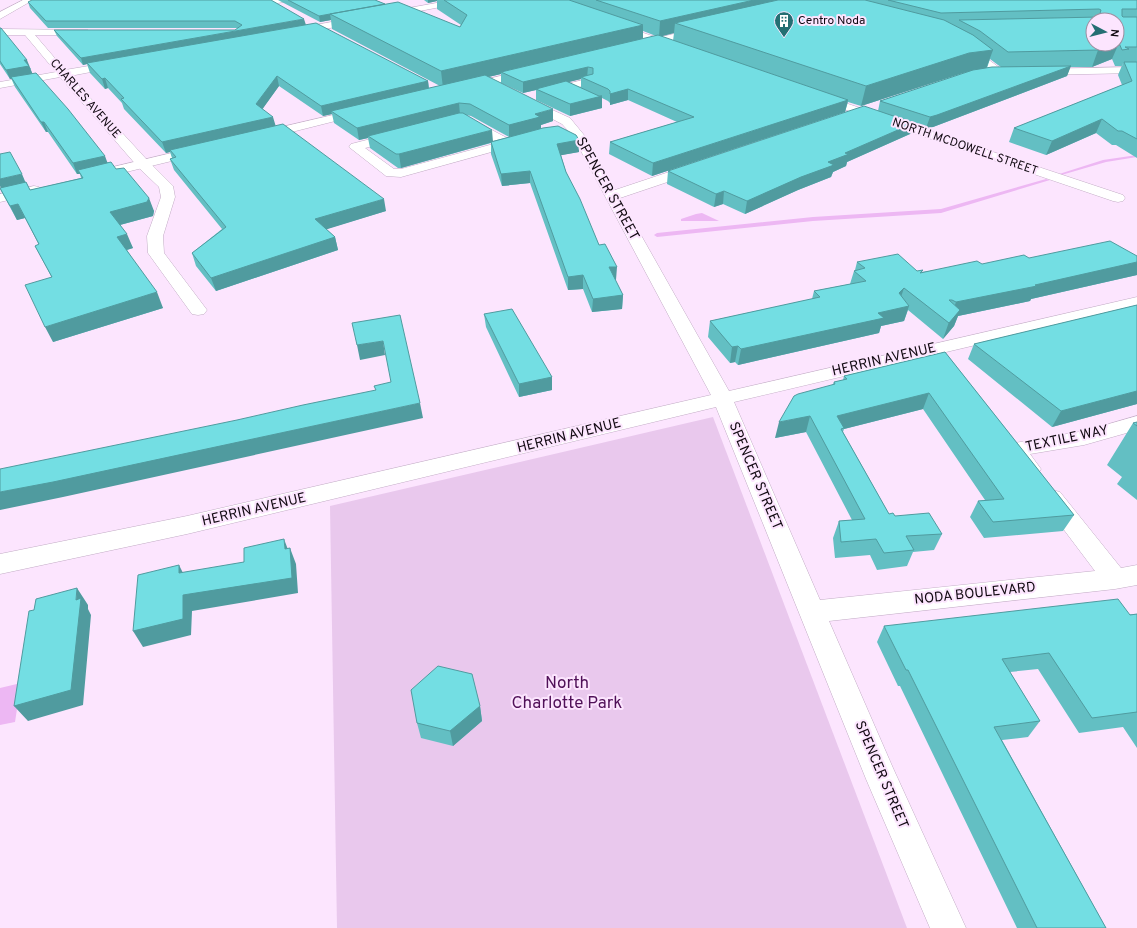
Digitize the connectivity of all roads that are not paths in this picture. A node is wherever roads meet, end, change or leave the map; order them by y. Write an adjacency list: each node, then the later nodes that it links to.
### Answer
1 (29, 0): 5 (street)
2 (413, 0): 4 (street)
3 (467, 0): 4 (street)
4 (430, 7): 8 (street)
5 (0, 16)
6 (309, 21): 8 (street)
7 (603, 22): 15 (street)
8 (319, 27): 13 (street); 14 (street)
9 (714, 28): 15 (street)
10 (0, 32): 11 (street)
11 (28, 32): 12 (street); 24 (street, CHARLES AVENUE)
12 (97, 32)
13 (288, 32)
14 (333, 35)
15 (658, 41): 17 (street); 18 (street)
16 (958, 42): 23 (street)
17 (630, 48)
18 (683, 50)
19 (130, 62): 24 (street)
20 (540, 70): 25 (street)
21 (1137, 70): 22 (street)
22 (1024, 72)
23 (981, 73)
24 (62, 74): 27 (street); 43 (street, CHARLES AVENUE)
25 (488, 82): 29 (street); 32 (street, SPENCER STREET)
26 (587, 82): 28 (street)
27 (0, 85)
28 (566, 88): 31 (street); 32 (street)
29 (457, 89)
30 (809, 94): 35 (street, NORTH MCDOWELL STREET)
31 (584, 96)
32 (522, 99): 47 (street, SPENCER STREET)
33 (879, 105): 35 (street)
34 (372, 109): 40 (street)
35 (860, 112): 36 (street); 49 (street, NORTH MCDOWELL STREET)
36 (840, 119)
37 (453, 122): 41 (street)
38 (408, 134): 41 (street)
39 (535, 136): 41 (street)
40 (247, 139)
41 (507, 143)
42 (211, 148): 43 (street)
43 (143, 164): 45 (street); 51 (street, CHARLES AVENUE)
44 (705, 165): 47 (street)
45 (90, 177)
46 (44, 188): 48 (street)
47 (612, 196): 52 (street, SPENCER STREET)
48 (0, 198)
49 (1118, 198)
50 (1137, 302): 52 (street, HERRIN AVENUE)
51 (198, 310)
52 (723, 399): 54 (street, HERRIN AVENUE); 56 (street, SPENCER STREET)
53 (1137, 423): 55 (street, TEXTILE WAY)
54 (0, 564)
55 (1126, 577): 56 (street, NODA BOULEVARD)
56 (812, 612): 57 (street, SPENCER STREET)
57 (948, 928)

